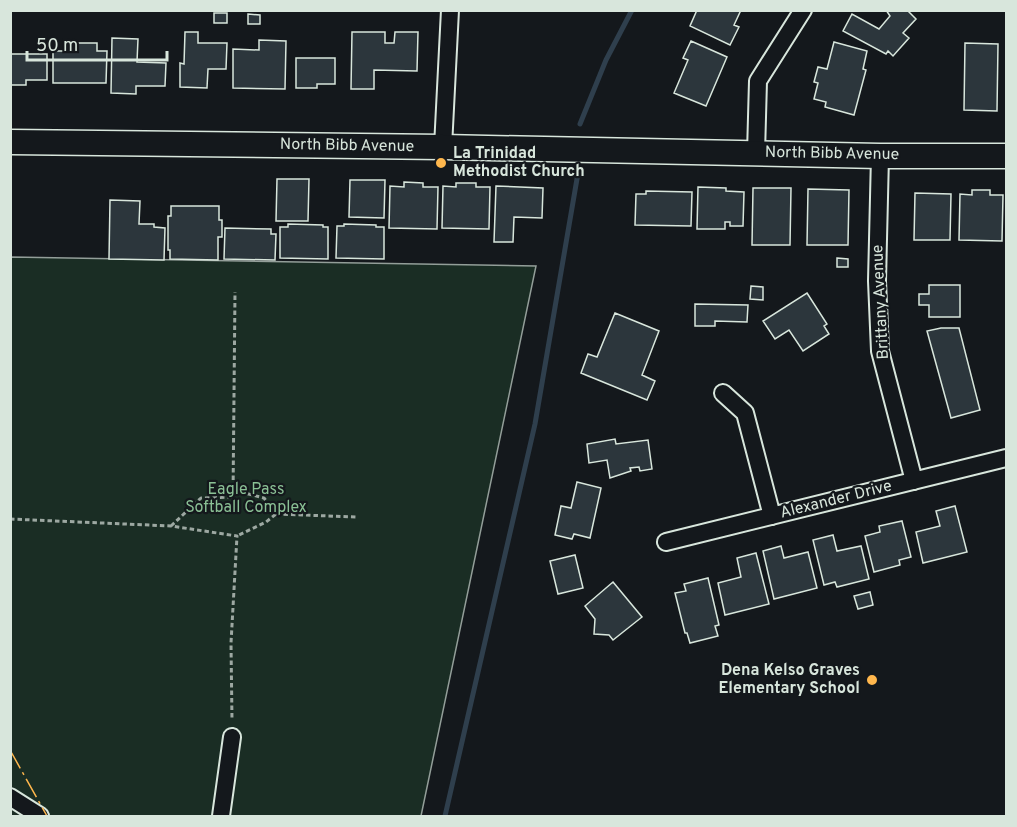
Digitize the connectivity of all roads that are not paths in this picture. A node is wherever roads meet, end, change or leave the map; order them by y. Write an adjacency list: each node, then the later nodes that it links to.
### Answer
1 (450, 10): 4 (street)
2 (802, 10): 5 (street)
3 (10, 142): 4 (main road, North Bibb Avenue)
4 (443, 147): 5 (main road, North Bibb Avenue)
5 (756, 153): 6 (main road, North Bibb Avenue)
6 (880, 156): 7 (main road, North Bibb Avenue); 10 (street, Brittany Avenue)
7 (1006, 156)
8 (723, 393): 11 (street)
9 (1006, 458): 10 (street, Alexander Drive)
10 (914, 481): 11 (street, Alexander Drive)
11 (772, 516): 12 (street, Alexander Drive)
12 (666, 542)
13 (232, 737): 16 (street)
14 (10, 796): 15 (street)
15 (40, 816)
16 (221, 816)

